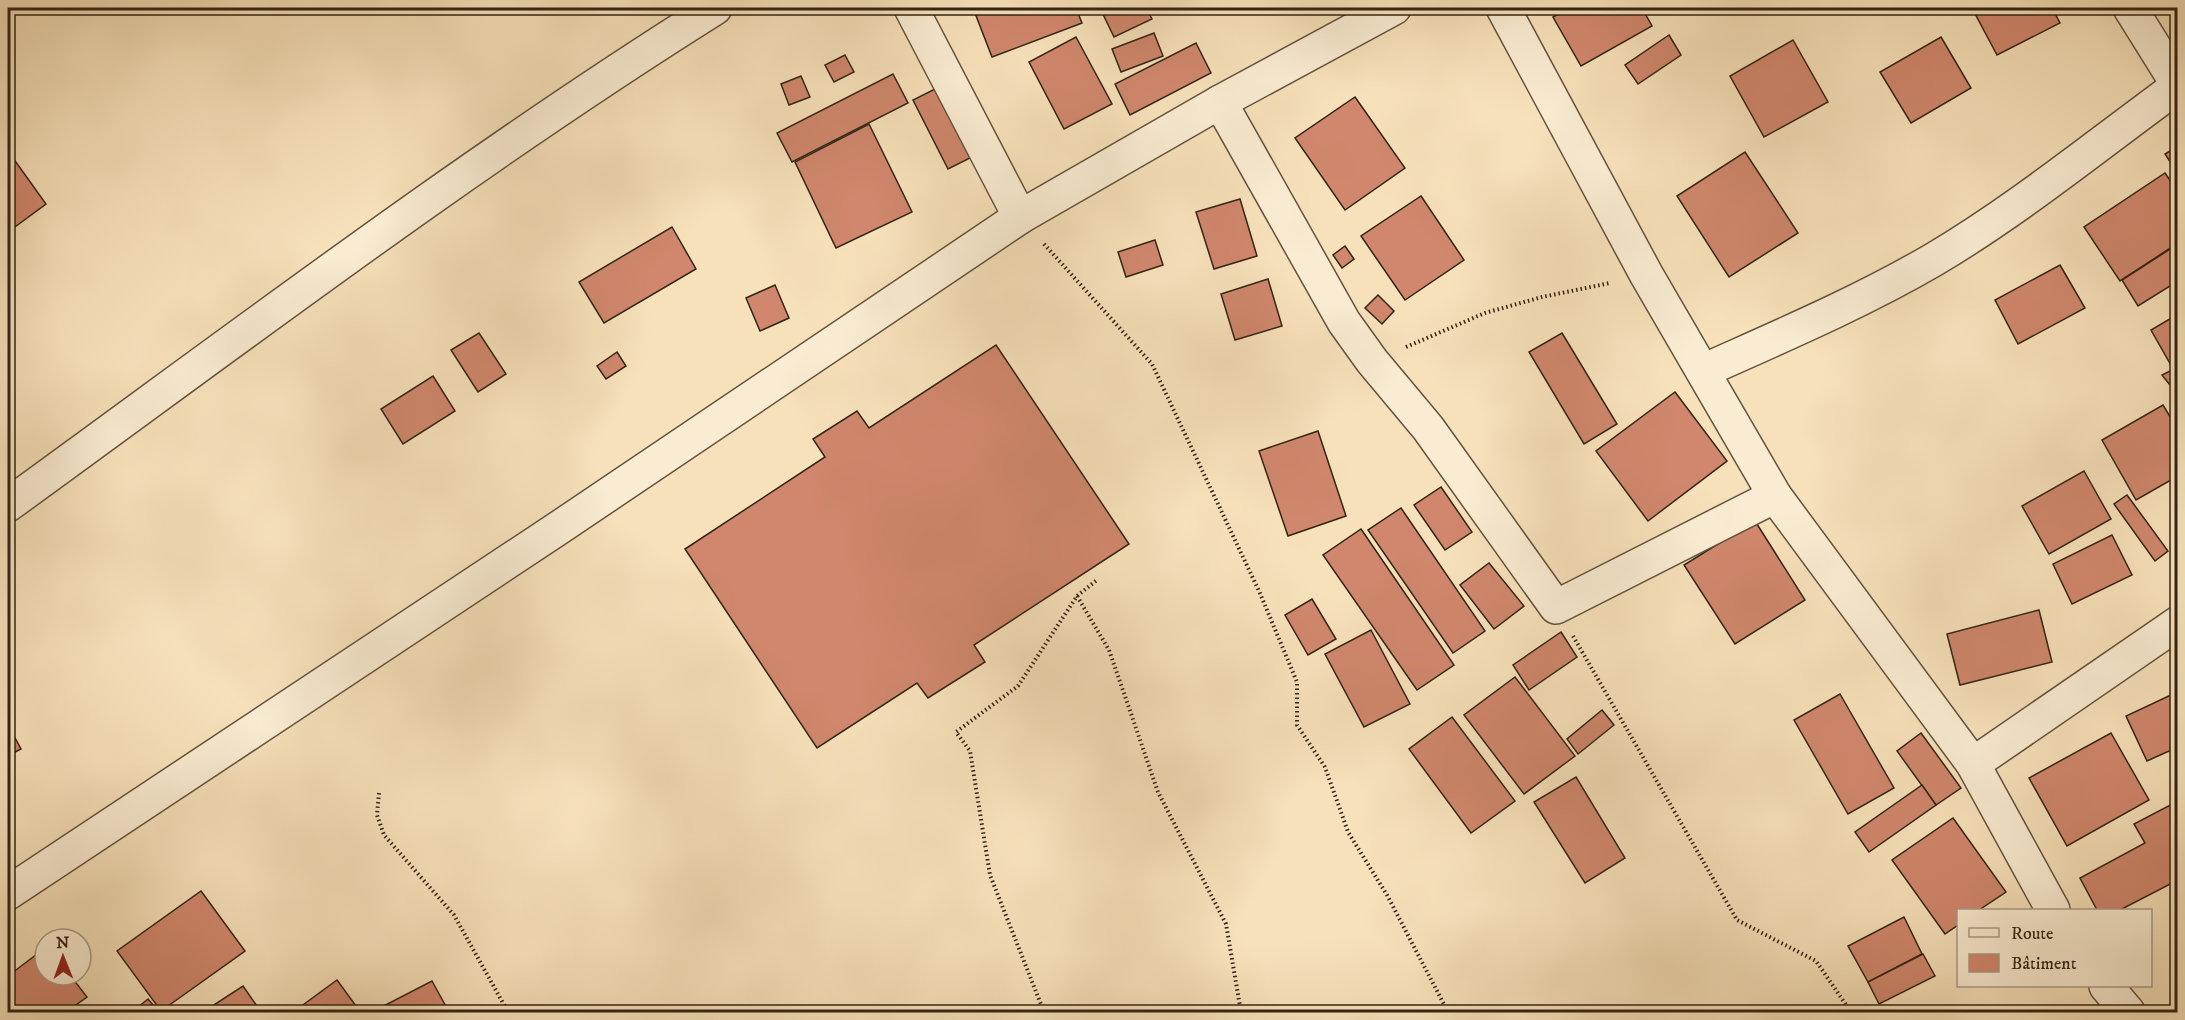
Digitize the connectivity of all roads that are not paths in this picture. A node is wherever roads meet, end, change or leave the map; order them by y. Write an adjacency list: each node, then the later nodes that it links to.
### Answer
1 (715, 8): 11 (street)
2 (911, 8): 8 (street)
3 (1394, 8): 7 (street)
4 (1503, 8): 9 (street)
5 (2130, 8): 6 (street)
6 (2178, 86): 9 (street)
7 (1220, 102): 8 (street); 10 (street)
8 (1020, 217): 14 (street)
9 (1703, 371): 10 (street)
10 (1775, 496): 13 (street)
11 (8, 505)
12 (2178, 623): 13 (street)
13 (1973, 764): 15 (street)
14 (8, 893)
15 (2052, 909)
16 (2107, 987): 17 (street)
17 (2128, 1012)

